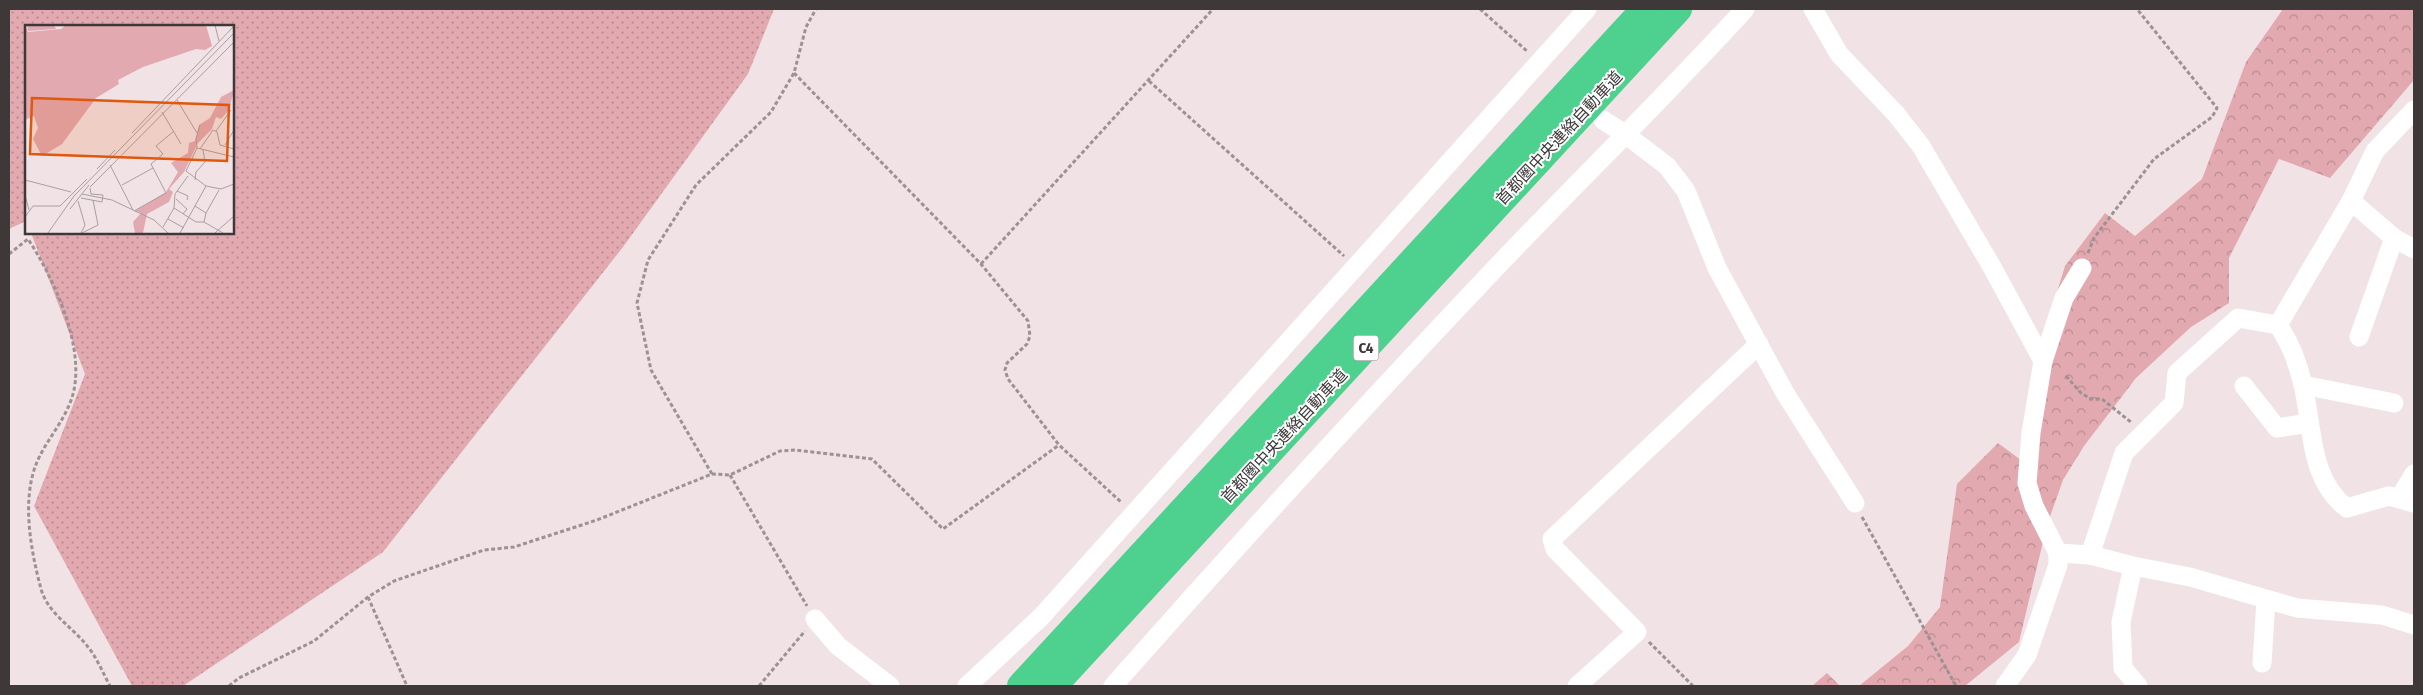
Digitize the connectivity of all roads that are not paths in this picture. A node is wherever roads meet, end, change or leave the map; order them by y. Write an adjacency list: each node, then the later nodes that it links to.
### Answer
1 (1586, 9): 32 (street)
2 (1645, 9): 33 (highway, 首都圏中央連絡自動車道 / C4)
3 (1678, 9): 34 (highway, 首都圏中央連絡自動車道 / C4)
4 (1745, 9): 8 (street)
5 (1813, 9): 16 (street)
6 (2412, 115): 9 (street)
7 (1603, 120): 8 (street)
8 (1625, 134): 15 (street); 35 (street)
9 (2351, 201): 10 (street); 13 (street)
10 (2394, 238): 11 (street); 14 (street)
11 (2414, 249)
12 (2082, 268): 16 (street)
13 (2278, 325): 18 (street); 25 (street)
14 (2359, 337)
15 (1759, 344): 23 (street); 36 (street)
16 (2043, 361): 24 (street)
17 (2244, 386): 20 (street)
18 (2304, 386): 19 (street); 20 (street)
19 (2394, 403)
20 (2309, 423): 22 (street)
21 (2414, 474): 22 (street)
22 (2407, 500)
23 (1855, 502)
24 (2058, 553): 25 (street); 37 (street)
25 (2090, 555): 26 (street)
26 (2133, 566): 27 (street); 38 (street)
27 (2266, 600): 29 (street); 30 (street)
28 (815, 619): 31 (street)
29 (2414, 625)
30 (2262, 663)
31 (890, 686)
32 (967, 686)
33 (1021, 686)
34 (1053, 686)
35 (1113, 686)
36 (1577, 686)
37 (2005, 686)
38 (2138, 686)

